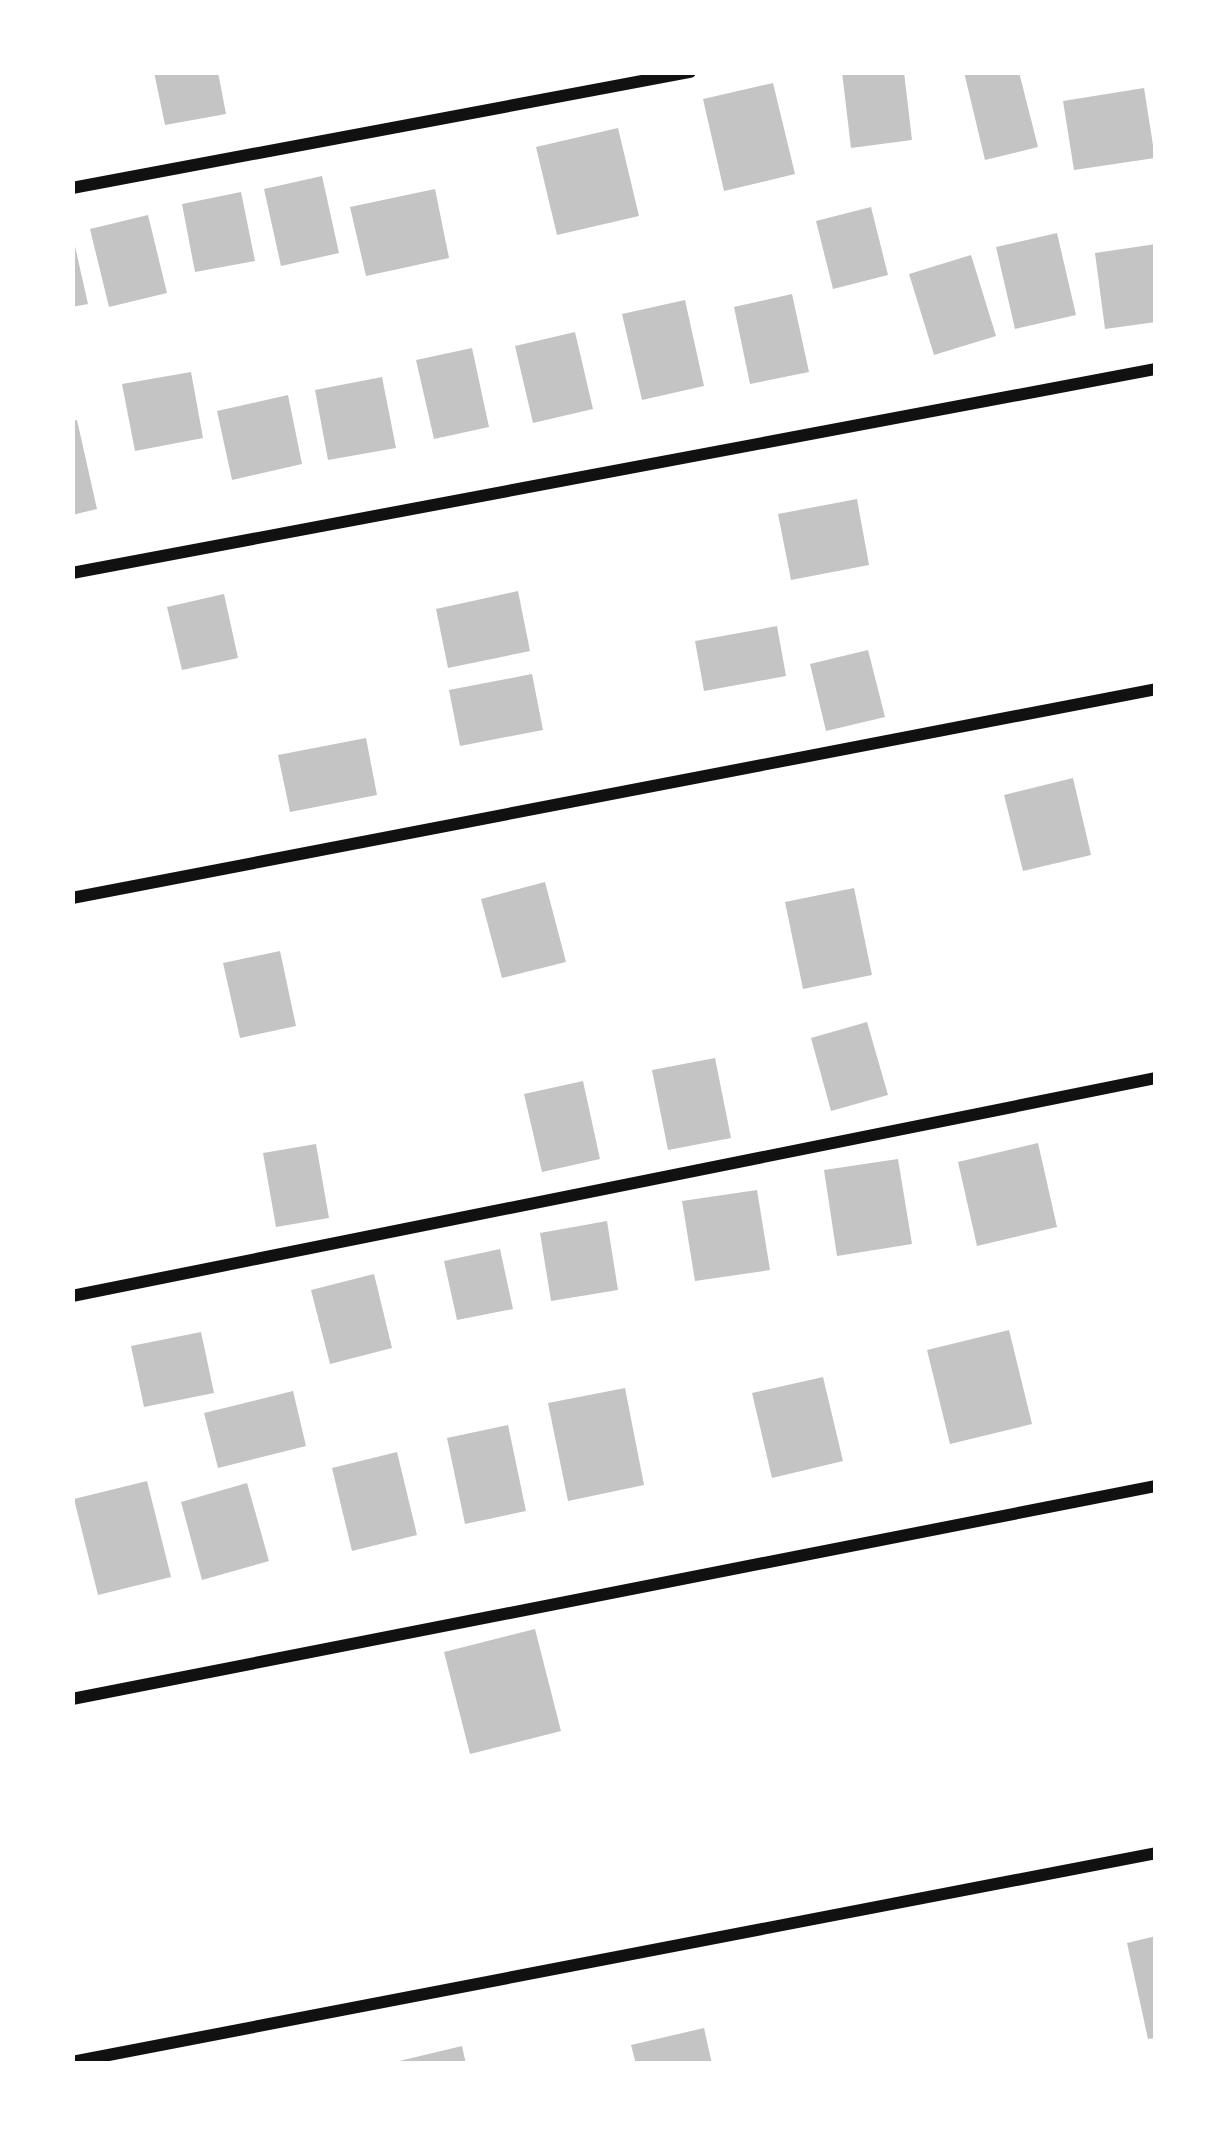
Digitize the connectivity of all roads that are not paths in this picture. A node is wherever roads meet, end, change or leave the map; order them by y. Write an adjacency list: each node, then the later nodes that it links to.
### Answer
1 (690, 72): 2 (street)
2 (72, 188)
3 (1156, 369): 4 (street)
4 (72, 573)
5 (1156, 689): 6 (street)
6 (72, 898)
7 (1156, 1078): 8 (street)
8 (72, 1296)
9 (1156, 1486): 10 (street)
10 (72, 1699)
11 (1156, 1853): 12 (street)
12 (72, 2062)

